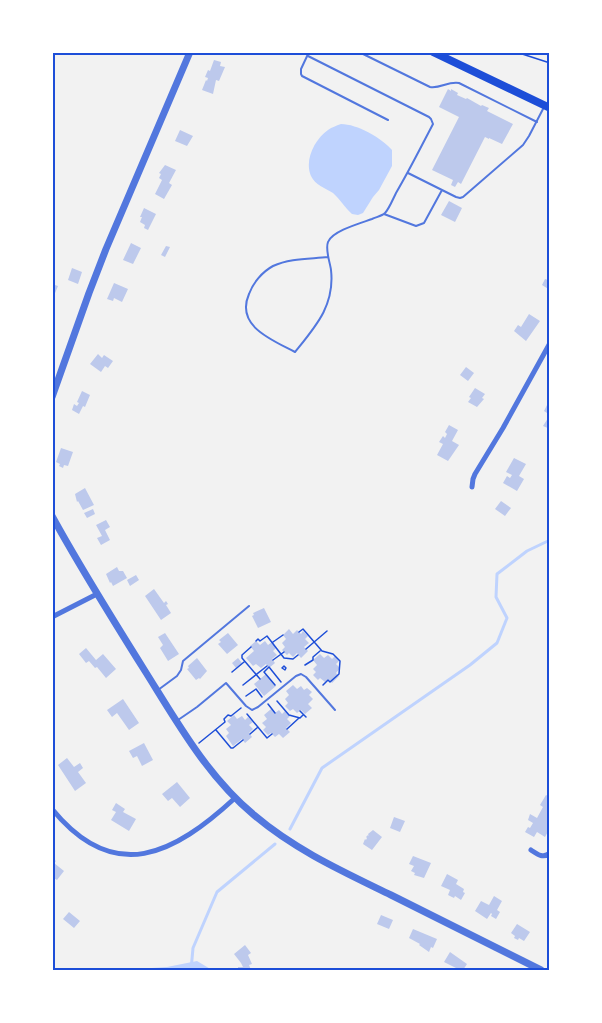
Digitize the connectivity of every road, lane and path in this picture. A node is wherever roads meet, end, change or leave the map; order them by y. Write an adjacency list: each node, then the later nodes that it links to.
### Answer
1 (190, 52): 15 (street)
2 (359, 52): 9 (lane)
3 (432, 52): 7 (main road)
4 (516, 52): 6 (path)
5 (308, 54): 8 (lane); 10 (lane)
6 (549, 63)
7 (547, 107): 9 (lane)
8 (388, 120)
9 (537, 122): 11 (lane)
10 (408, 172): 11 (lane); 12 (lane)
11 (442, 190): 12 (lane)
12 (384, 214): 13 (lane)
13 (328, 257): 13 (lane)
14 (549, 343): 16 (street)
15 (52, 397)
16 (472, 487)
17 (52, 516): 18 (street)
18 (97, 594): 20 (street); 41 (street)
19 (249, 606): 41 (lane)
20 (52, 617)
21 (327, 631): 25 (path)
22 (299, 632): 25 (path)
23 (283, 635): 26 (path)
24 (256, 640): 26 (path)
25 (314, 642): 28 (path); 29 (path)
26 (273, 643): 30 (path)
27 (251, 647): 33 (path)
28 (306, 649)
29 (320, 651): 34 (path); 40 (path)
30 (283, 653): 31 (path); 32 (path)
31 (298, 655)
32 (273, 660)
33 (245, 662): 36 (path); 37 (path)
34 (305, 665)
35 (266, 668): 35 (path); 37 (path)
36 (232, 672)
37 (256, 675): 38 (path); 39 (path)
38 (260, 679)
39 (243, 685)
40 (317, 690): 42 (lane); 46 (lane)
41 (158, 691): 51 (street)
42 (272, 695): 43 (lane); 50 (path)
43 (264, 699): 44 (path); 45 (lane); 48 (path)
44 (241, 701): 45 (lane); 51 (lane)
45 (244, 705): 53 (path)
46 (336, 710)
47 (300, 711): 50 (path)
48 (275, 713)
49 (247, 714): 52 (path)
50 (300, 718): 54 (path)
51 (177, 721): 58 (street)
52 (258, 728): 55 (path); 56 (path)
53 (216, 729): 57 (path); 58 (path)
54 (287, 729)
55 (250, 734)
56 (272, 734)
57 (243, 740)
58 (194, 747): 59 (street)
59 (235, 798): 60 (street); 63 (street)
60 (52, 809)
61 (531, 850): 62 (street)
62 (549, 853)
63 (537, 970)

